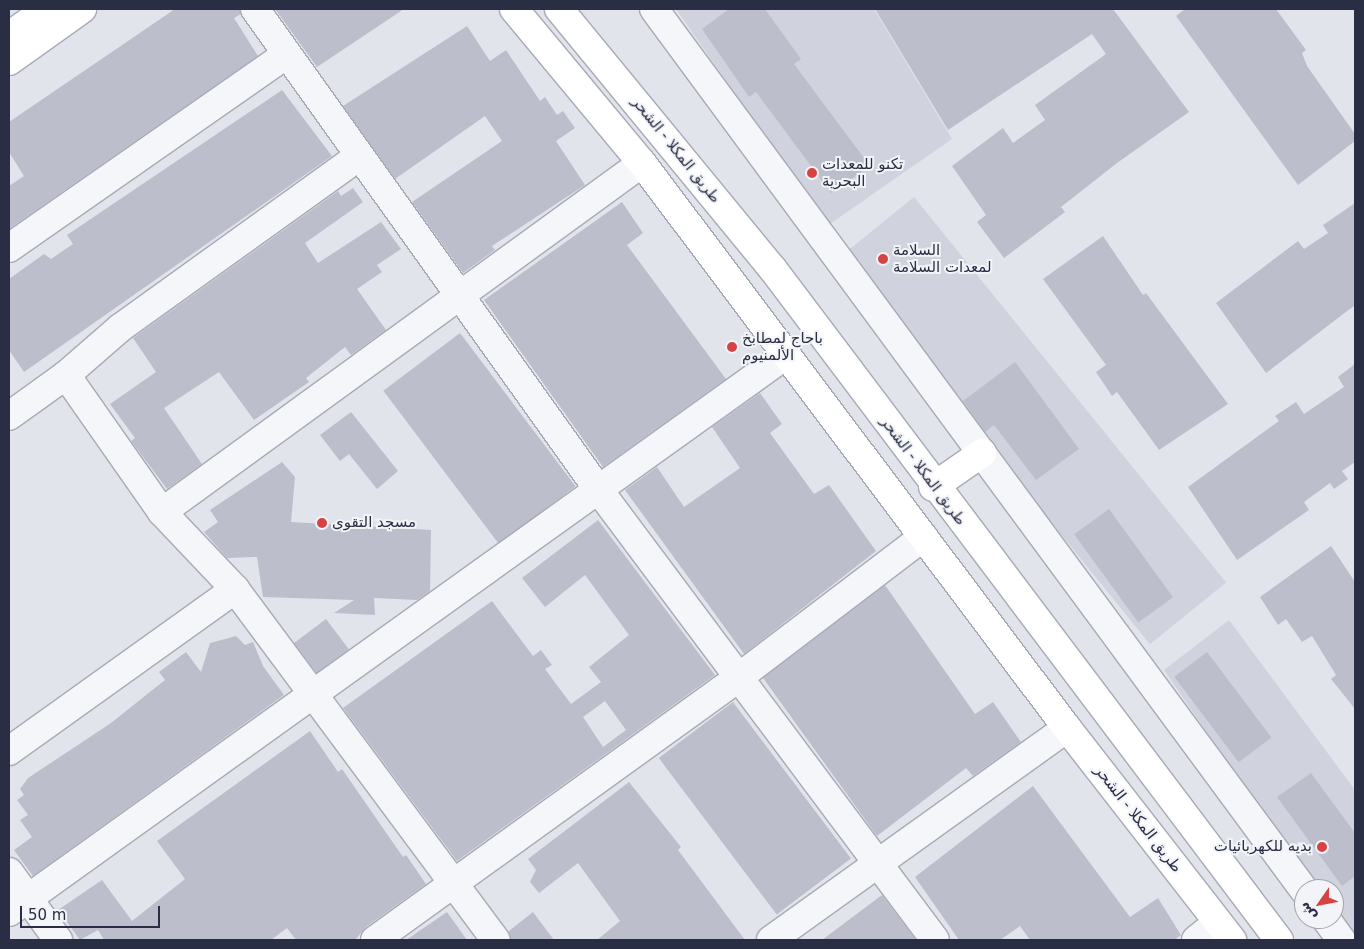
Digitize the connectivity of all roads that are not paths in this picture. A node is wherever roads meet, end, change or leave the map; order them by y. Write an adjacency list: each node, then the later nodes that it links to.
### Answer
1 (47, 9): 7 (highway)
2 (82, 9): 9 (highway)
3 (255, 9): 8 (street)
4 (514, 9): 11 (highway, طريق المكلا - الشحر)
5 (559, 9): 13 (highway, طريق المكلا - الشحر)
6 (654, 9): 19 (street)
7 (9, 36)
8 (286, 55): 10 (street); 12 (street)
9 (9, 61)
10 (358, 156): 15 (street); 17 (street)
11 (642, 163): 14 (highway, طريق المكلا - الشحر); 15 (street)
12 (9, 248)
13 (772, 268): 14 (highway); 20 (highway, طريق المكلا - الشحر)
14 (739, 294): 16 (highway, طريق المكلا - الشحر)
15 (460, 296): 21 (street); 22 (street)
16 (786, 355): 21 (street); 23 (highway, طريق المكلا - الشحر)
17 (66, 375): 18 (street); 22 (street)
18 (9, 416)
19 (982, 453): 20 (highway); 31 (street)
20 (933, 487): 33 (highway, طريق المكلا - الشحر)
21 (598, 489): 25 (street); 26 (street)
22 (162, 512): 24 (street)
23 (923, 537): 25 (street); 27 (highway, طريق المكلا - الشحر)
24 (235, 589): 26 (street); 28 (street)
25 (738, 678): 29 (street); 32 (street)
26 (311, 696): 32 (street); 34 (street)
27 (1067, 728): 29 (street); 36 (highway, طريق المكلا - الشحر)
28 (9, 752)
29 (878, 862): 40 (street); 41 (street)
30 (9, 872): 34 (street)
31 (1296, 879)
32 (453, 884): 38 (street); 39 (street)
33 (1248, 899): 36 (highway); 43 (highway, طريق المكلا - الشحر)
34 (18, 906): 37 (street)
35 (1333, 929): 44 (street)
36 (1225, 931): 42 (street)
37 (58, 940)
38 (375, 940)
39 (496, 940)
40 (771, 940)
41 (936, 940)
42 (1196, 940)
43 (1279, 940)
44 (1341, 940)

